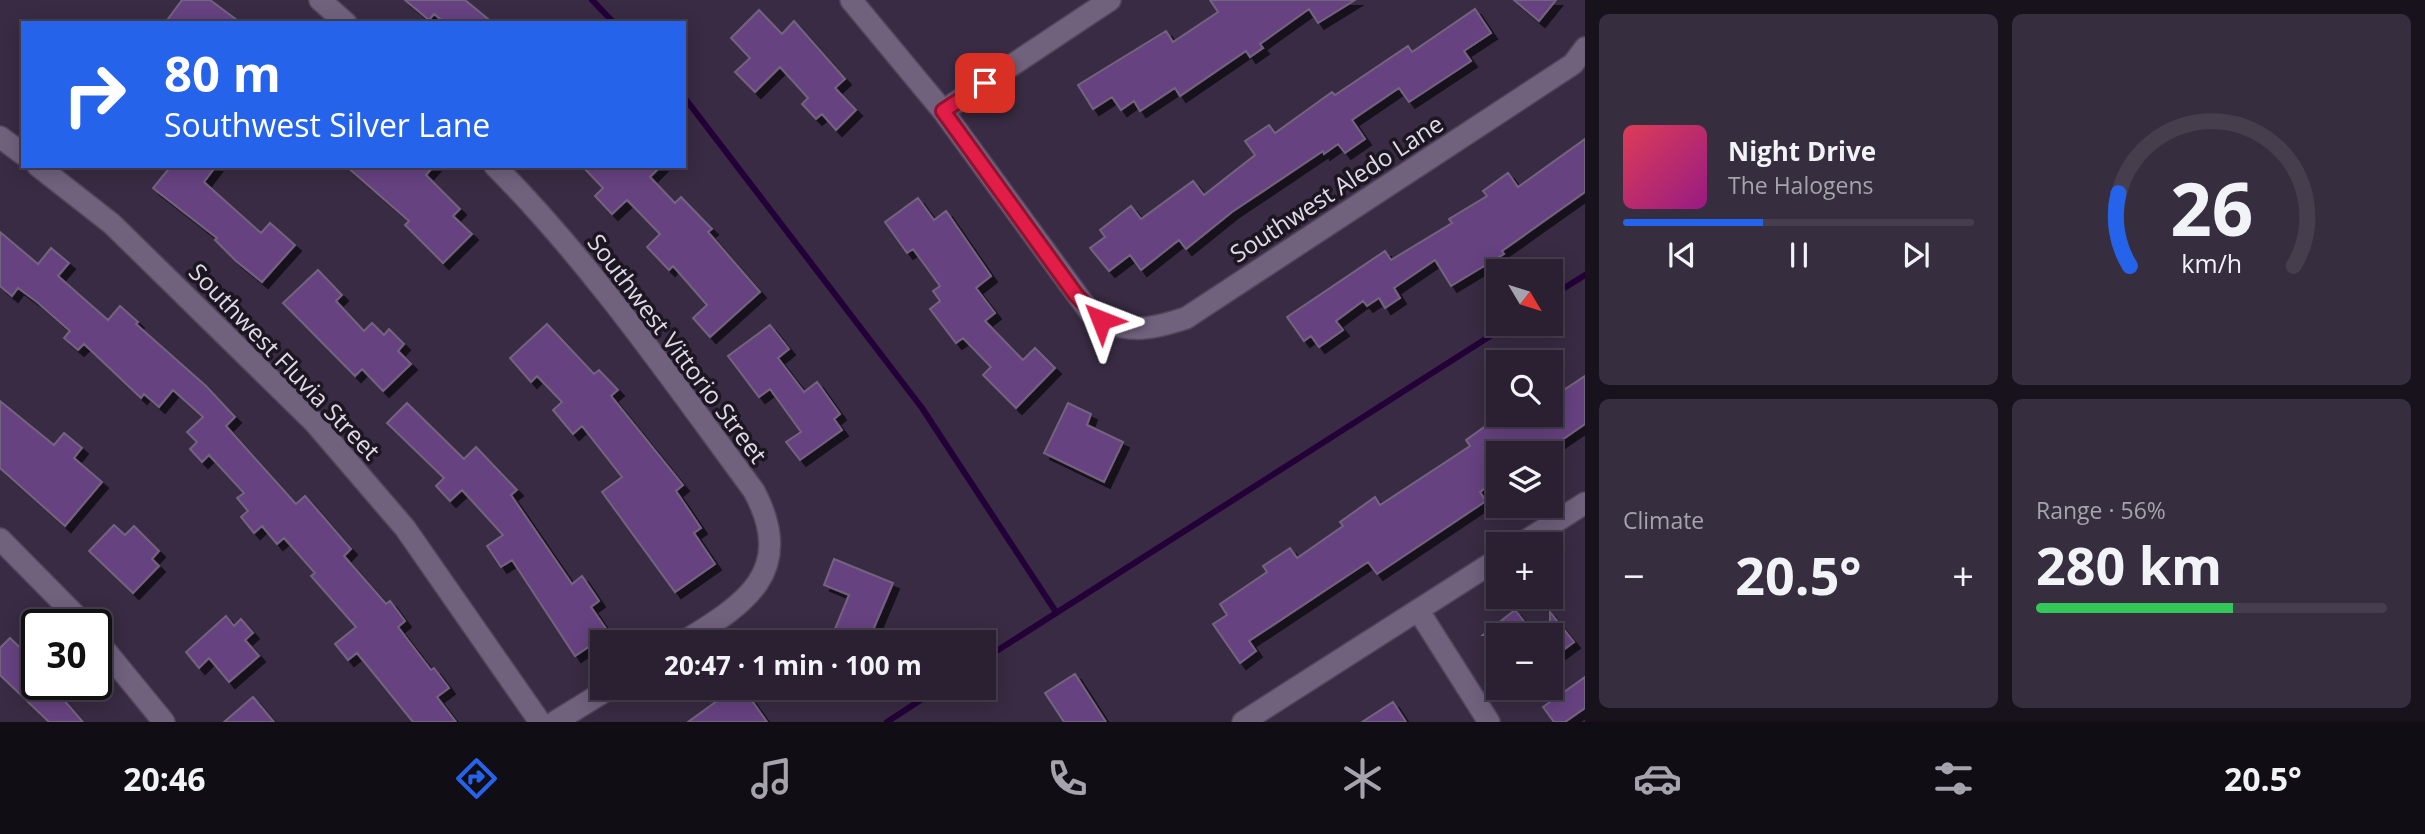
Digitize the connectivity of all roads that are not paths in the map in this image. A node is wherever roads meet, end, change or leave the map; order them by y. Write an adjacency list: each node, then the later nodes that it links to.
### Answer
1 (320, 0): 4 (street)
2 (851, 0): 6 (street)
3 (1111, 0): 6 (street)
4 (344, 21)
5 (1585, 48): 6 (street, Southwest Aledo Lane)
6 (943, 111)
7 (0, 137): 8 (street)
8 (21, 153)
9 (41, 168): 21 (street, Southwest Fluvia Street)
10 (497, 168): 17 (street, Southwest Vittorio Street)
11 (1585, 503): 12 (street)
12 (1540, 532)
13 (0, 539): 15 (street)
14 (1486, 567): 16 (street)
15 (69, 609)
16 (1418, 610): 23 (street); 24 (street)
17 (703, 630)
18 (112, 659): 20 (street)
19 (591, 700): 22 (street)
20 (164, 722)
21 (540, 722)
22 (555, 722)
23 (1244, 722)
24 (1489, 722)

